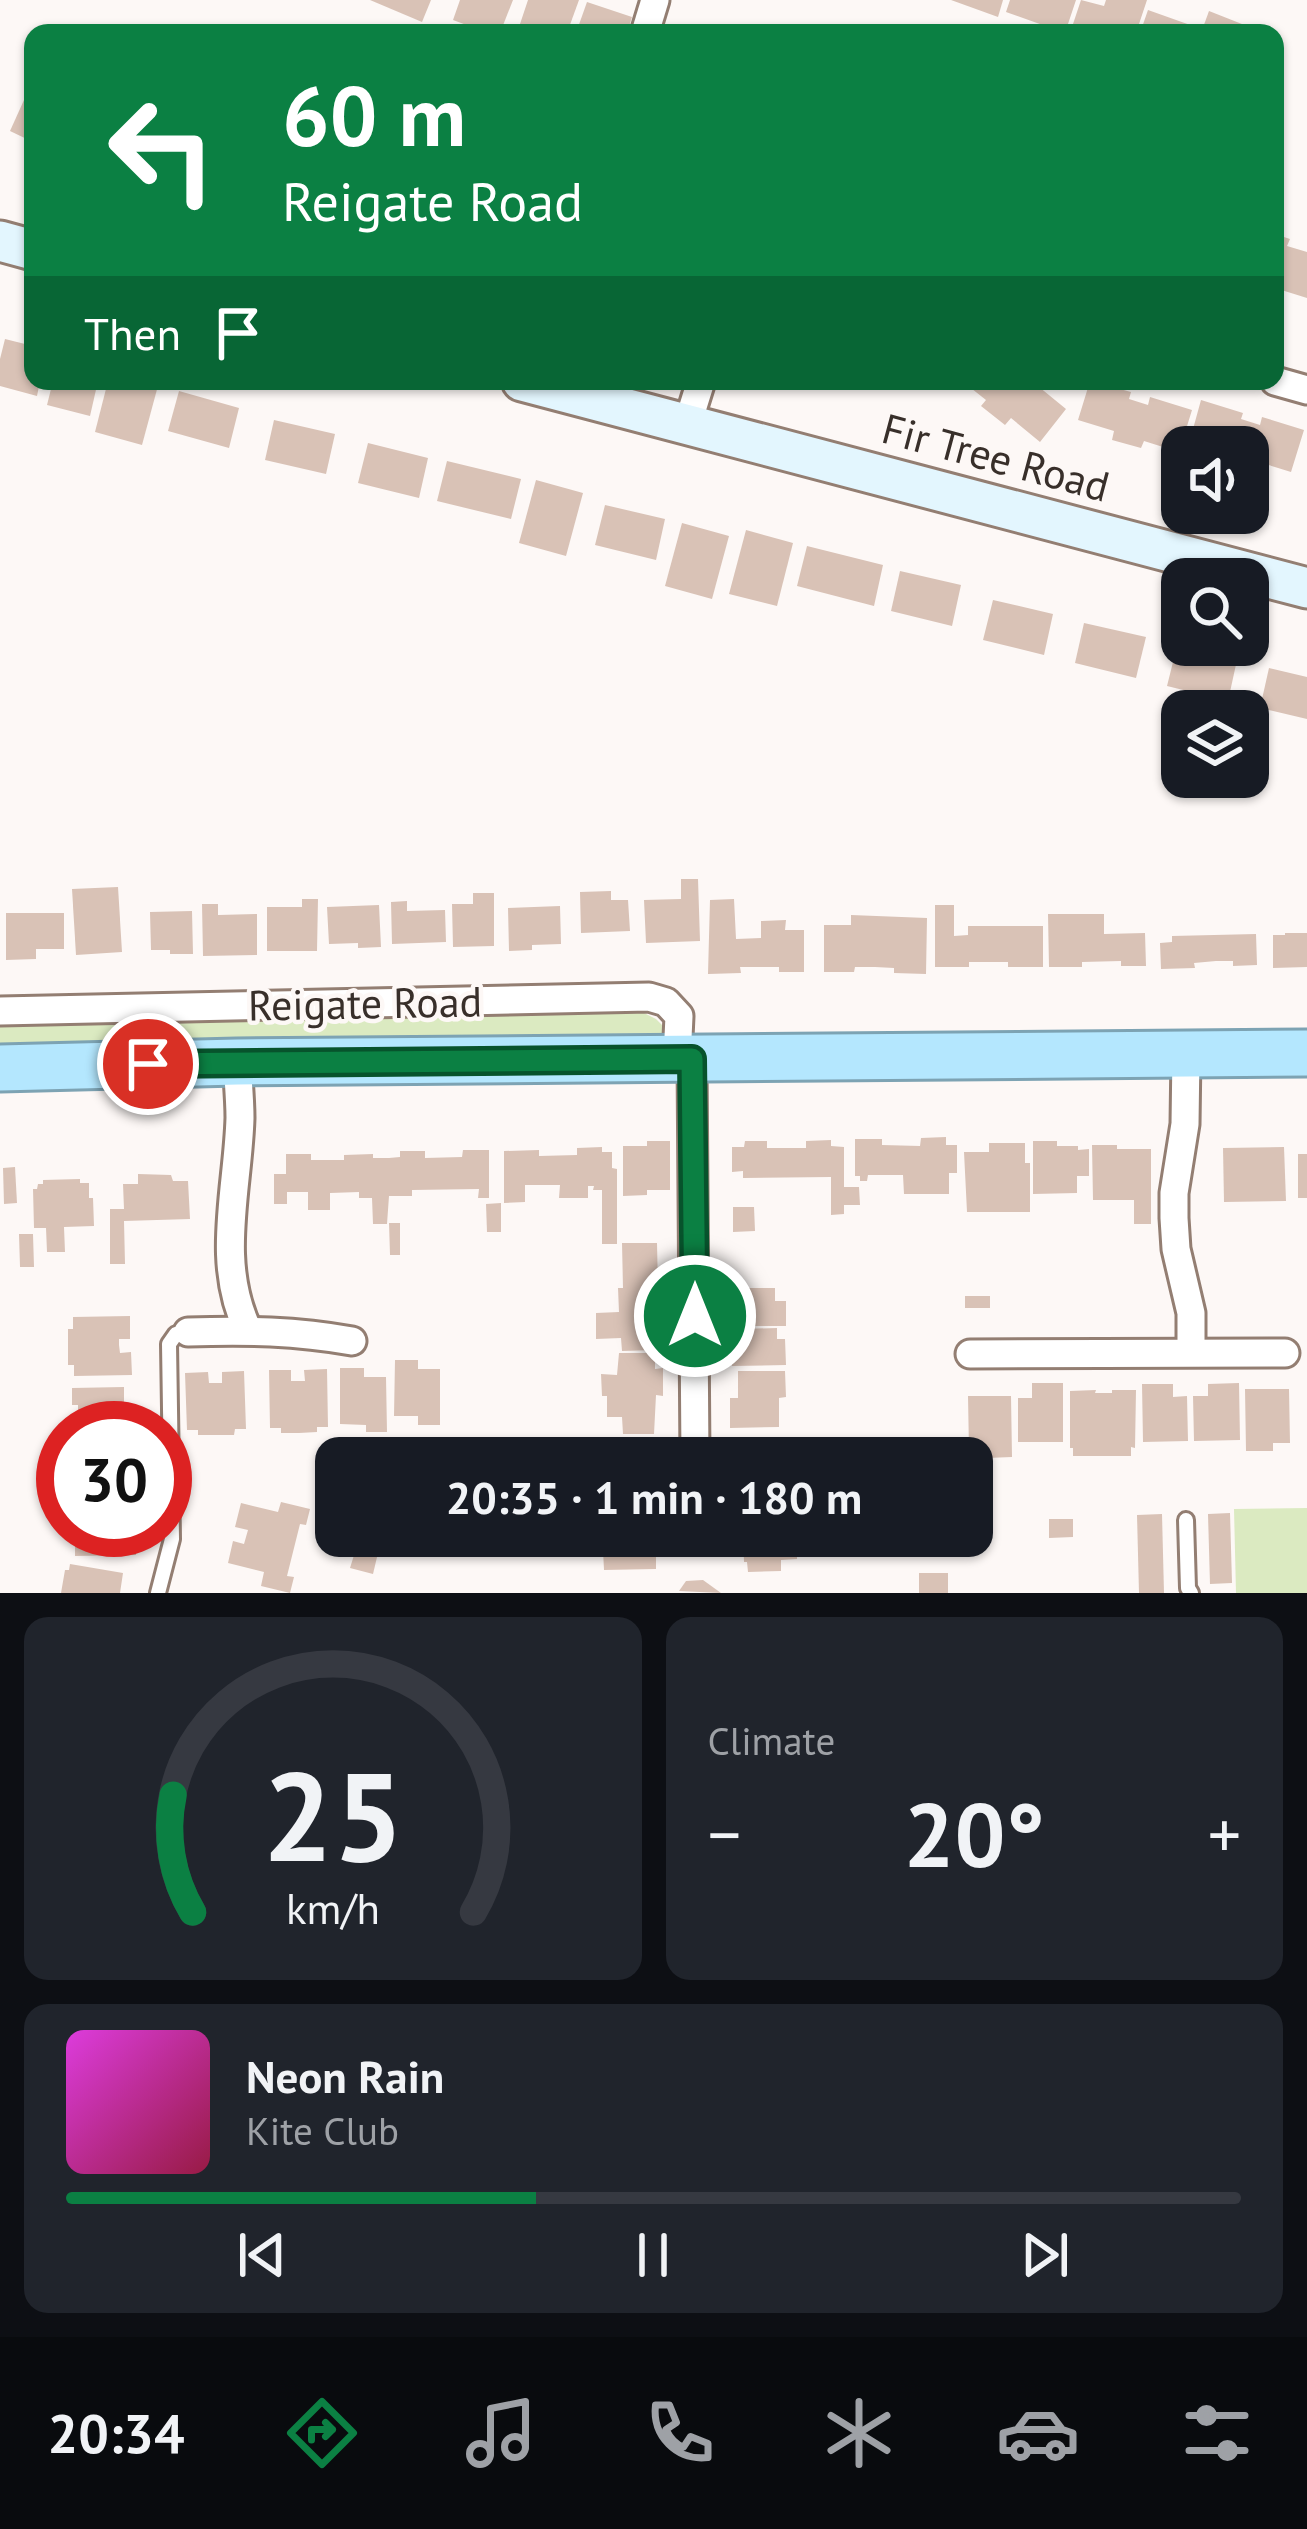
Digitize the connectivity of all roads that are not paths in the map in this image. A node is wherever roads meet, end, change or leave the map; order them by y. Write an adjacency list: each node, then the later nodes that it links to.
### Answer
1 (556, 390): 3 (main road, Fir Tree Road)
2 (698, 390): 3 (street)
3 (687, 425): 4 (main road, Fir Tree Road)
4 (1307, 588)
5 (0, 1011): 8 (street, Reigate Road)
6 (1307, 1053): 7 (highway, Reigate Road)
7 (1186, 1054): 8 (highway, Reigate Road); 14 (street)
8 (685, 1059): 9 (highway, Reigate Road); 17 (street)
9 (237, 1061): 10 (highway, Reigate Road); 11 (street)
10 (0, 1068)
11 (248, 1330): 12 (street); 13 (street)
12 (188, 1332): 19 (lane)
13 (352, 1341)
14 (1191, 1352): 15 (street); 16 (street)
15 (1285, 1353)
16 (970, 1354)
17 (694, 1437)
18 (1186, 1520): 20 (lane)
19 (158, 1593)
20 (1191, 1593)

